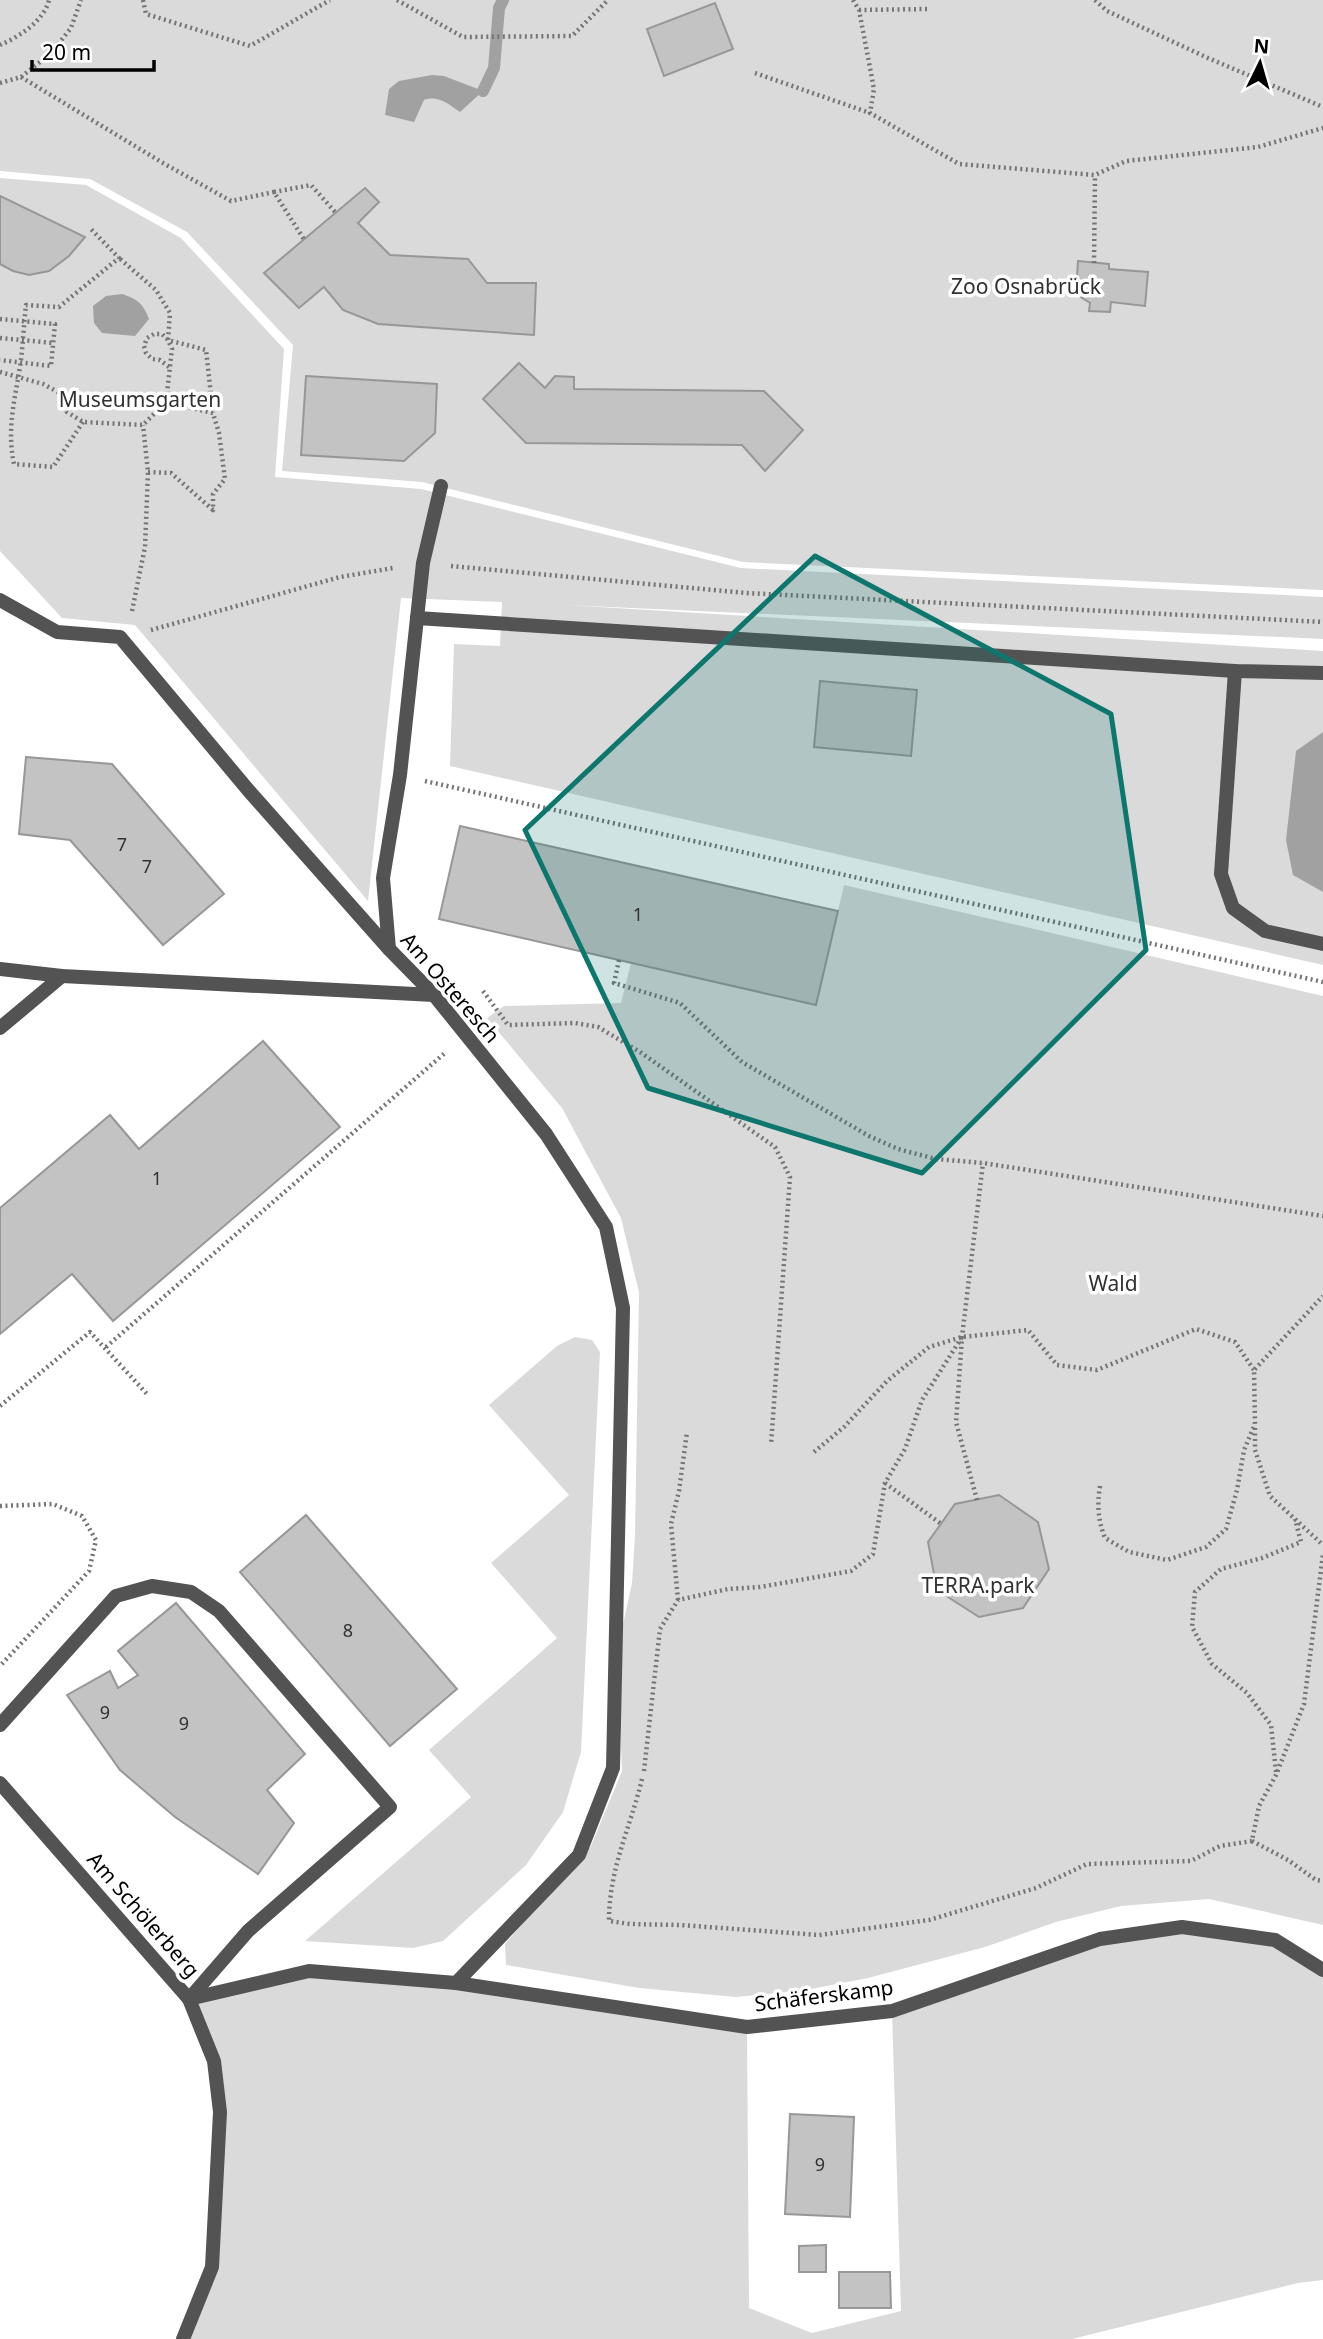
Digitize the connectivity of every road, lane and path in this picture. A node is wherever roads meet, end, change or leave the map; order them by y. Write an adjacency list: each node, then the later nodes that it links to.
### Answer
1 (49, 0): 11 (path)
2 (81, 0): 13 (path)
3 (143, 0): 4 (path)
4 (330, 0)
5 (397, 0): 6 (path)
6 (608, 0)
7 (853, 0): 10 (path)
8 (1095, 0): 15 (path)
9 (927, 9): 10 (path)
10 (859, 10): 16 (path)
11 (0, 46)
12 (755, 73): 16 (path)
13 (21, 77): 14 (path); 19 (path)
14 (0, 83)
15 (1323, 107)
16 (870, 113): 18 (path)
17 (1323, 128): 18 (path)
18 (1095, 175): 24 (path)
19 (274, 192): 20 (path); 22 (path)
20 (336, 213)
21 (89, 227): 23 (path)
22 (305, 241)
23 (119, 258): 26 (path); 29 (path)
24 (1094, 262)
25 (0, 319): 26 (path)
26 (24, 321): 28 (path); 30 (path)
27 (0, 338): 28 (path)
28 (22, 340): 30 (path); 32 (path)
29 (168, 340): 33 (path); 33 (path); 37 (path)
30 (53, 343): 32 (path)
31 (0, 360): 32 (path)
32 (20, 362): 35 (path)
33 (170, 367): 36 (path)
34 (0, 372): 35 (path)
35 (18, 375): 38 (path); 38 (path)
36 (166, 402): 37 (path); 39 (path)
37 (214, 413): 40 (path)
38 (83, 422): 39 (path)
39 (143, 425): 40 (path)
40 (148, 472): 46 (path)
41 (441, 486): 42 (street)
42 (424, 563): 44 (street); 45 (path); 46 (path)
43 (0, 600): 46 (street)
44 (417, 618): 47 (street); 49 (street)
45 (1323, 622)
46 (125, 636): 51 (street, Am Osteresch)
47 (1235, 671): 48 (street); 50 (street)
48 (1323, 674)
49 (400, 775): 51 (street); 55 (path)
50 (1323, 944)
51 (389, 949): 57 (street, Am Osteresch)
52 (619, 960): 60 (path)
53 (0, 969): 54 (street)
54 (62, 976): 57 (street); 58 (street)
55 (1323, 982)
56 (484, 991): 70 (path)
57 (434, 995): 59 (street, Am Osteresch)
58 (0, 1028)
59 (465, 1036): 64 (path); 88 (street, Am Osteresch)
60 (983, 1163): 61 (path); 63 (path)
61 (1323, 1216)
62 (1323, 1296): 65 (path)
63 (962, 1337): 65 (path); 71 (path); 72 (path); 74 (path)
64 (106, 1347): 66 (path); 67 (path)
65 (1254, 1370): 68 (path)
66 (147, 1394)
67 (0, 1406)
68 (1255, 1424): 73 (path); 76 (path)
69 (687, 1433): 80 (path)
70 (771, 1445)
71 (814, 1452)
72 (885, 1483): 77 (path); 80 (path)
73 (1100, 1486)
74 (977, 1500)
75 (0, 1506): 81 (path)
76 (1295, 1519): 78 (path); 83 (path)
77 (940, 1523)
78 (1323, 1545)
79 (1323, 1553): 83 (path)
80 (678, 1600): 85 (path)
81 (0, 1666)
82 (0, 1725): 89 (street)
83 (1276, 1775): 85 (path)
84 (0, 1783): 89 (street, Am Schölerberg)
85 (1252, 1841): 86 (path)
86 (1323, 1881)
87 (1323, 1970): 88 (street, Schäferskamp)
88 (456, 1983): 89 (street, Schäferskamp)
89 (188, 1999): 90 (street, Am Schölerberg)
90 (183, 2339)

